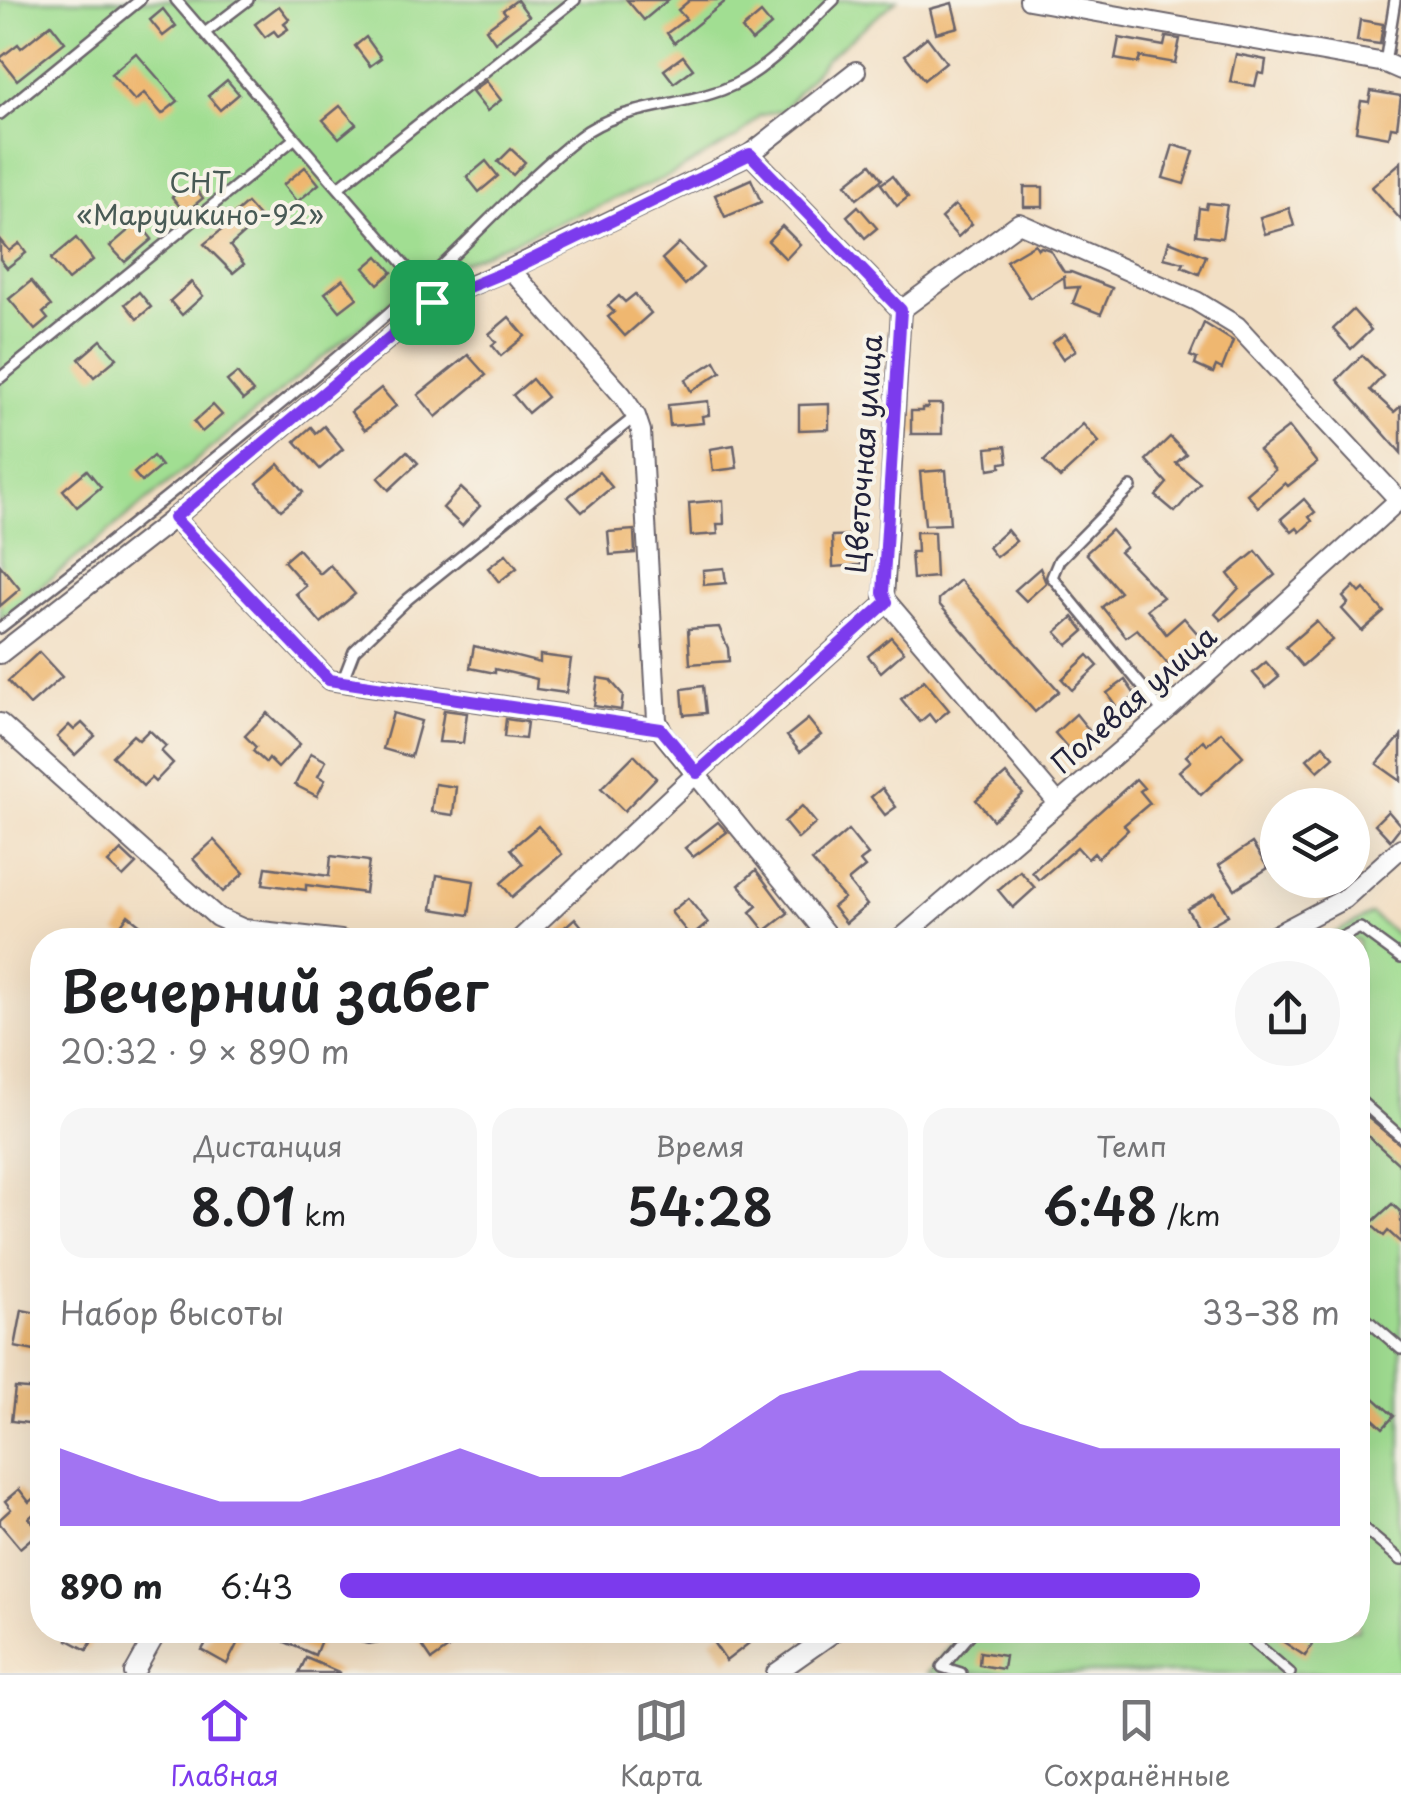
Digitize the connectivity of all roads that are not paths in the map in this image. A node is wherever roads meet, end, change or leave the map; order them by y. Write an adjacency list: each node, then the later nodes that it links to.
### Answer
1 (140, 0): 11 (lane)
2 (176, 0): 8 (lane)
3 (248, 0): 8 (lane)
4 (575, 0): 14 (lane)
5 (834, 0): 16 (lane)
6 (1029, 0): 9 (street)
7 (1394, 0): 9 (lane)
8 (206, 32): 12 (lane)
9 (1393, 66)
10 (856, 71): 13 (street)
11 (0, 114)
12 (294, 139): 14 (lane); 19 (lane)
13 (750, 154): 15 (street); 18 (street)
14 (339, 187): 16 (lane)
15 (510, 270): 17 (street); 20 (street)
16 (422, 285): 17 (street); 25 (lane)
17 (432, 302): 23 (street)
18 (901, 310): 22 (street, Цветочная улица); 24 (street, Цветочная улица)
19 (0, 378)
20 (636, 416): 27 (lane); 30 (street)
21 (1131, 487): 28 (lane)
22 (1400, 499): 28 (street, Полевая улица)
23 (174, 518): 26 (street); 27 (street)
24 (887, 602): 31 (street); 32 (street, Цветочная улица)
25 (0, 628)
26 (0, 654)
27 (342, 682): 30 (street)
28 (1164, 712): 32 (street, Полевая улица)
29 (0, 722): 34 (street)
30 (661, 729): 31 (street)
31 (697, 773): 35 (street); 36 (street)
32 (1058, 804): 37 (street, Полевая улица)
33 (1401, 848): 38 (street)
34 (228, 928)
35 (531, 928)
36 (820, 928)
37 (912, 928)
38 (1291, 928)
39 (1370, 935): 40 (lane)
40 (1401, 958)
41 (1370, 1110): 42 (lane)
42 (1401, 1137)
43 (1370, 1322): 44 (lane)
44 (1401, 1348)
45 (1370, 1534): 46 (lane)
46 (1401, 1560)
47 (151, 1643): 51 (street)
48 (819, 1643): 52 (street)
49 (963, 1643): 53 (lane)
50 (1255, 1643): 54 (lane)
51 (134, 1673)
52 (776, 1673)
53 (962, 1673)
54 (1290, 1673)

